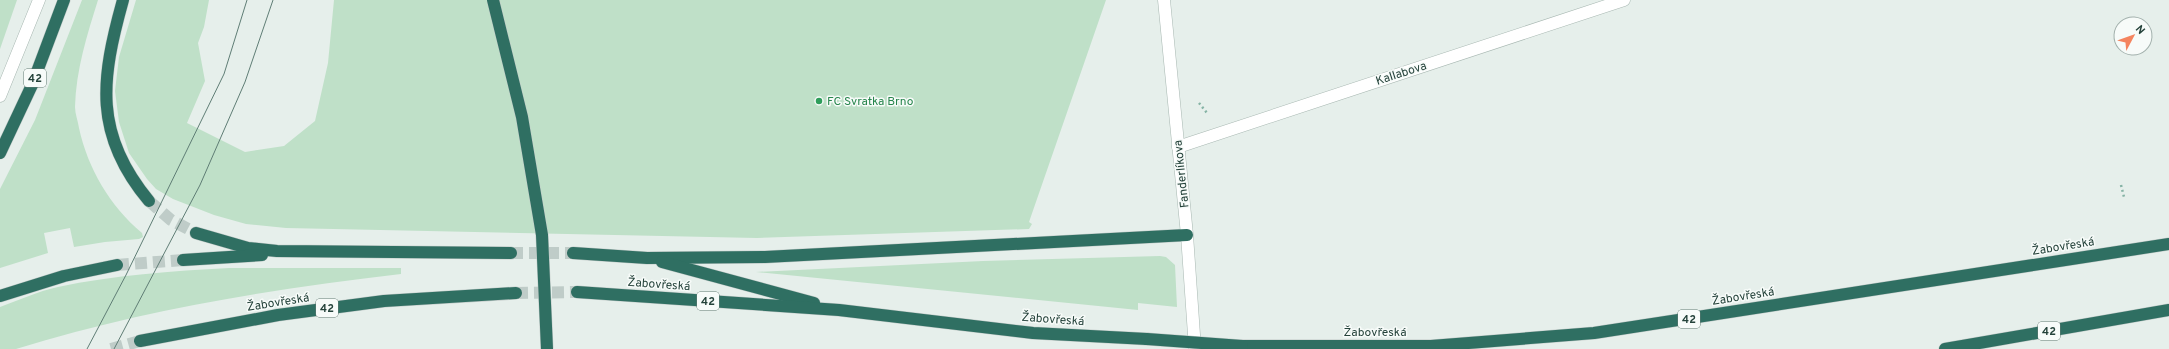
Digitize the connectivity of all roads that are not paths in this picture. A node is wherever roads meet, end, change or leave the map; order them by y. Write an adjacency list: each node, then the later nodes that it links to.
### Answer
1 (39, 0): 7 (street)
2 (64, 0): 9 (highway, 42)
3 (123, 0): 10 (highway)
4 (493, 0): 26 (highway, bridge)
5 (1164, 0): 8 (street, Fanderlíkova)
6 (1624, 0): 8 (street, Kallabova)
7 (0, 96)
8 (1178, 146): 12 (street, Fanderlíkova)
9 (0, 153)
10 (149, 201)
11 (196, 233): 14 (highway)
12 (1187, 236): 17 (highway); 27 (street, Fanderlíkova)
13 (2169, 244): 23 (highway, Žabovřeská / 42, bridge)
14 (307, 252): 15 (highway); 18 (highway)
15 (511, 253)
16 (573, 253): 17 (highway, 42)
17 (647, 258): 23 (highway, 42)
18 (183, 260)
19 (117, 265): 22 (highway)
20 (516, 292): 25 (highway, Žabovřeská / 42)
21 (577, 292): 23 (highway, Žabovřeská / 42)
22 (0, 296)
23 (839, 310)
24 (2169, 310): 28 (highway, 42)
25 (140, 341)
26 (547, 349)
27 (1195, 349)
28 (1945, 349)

